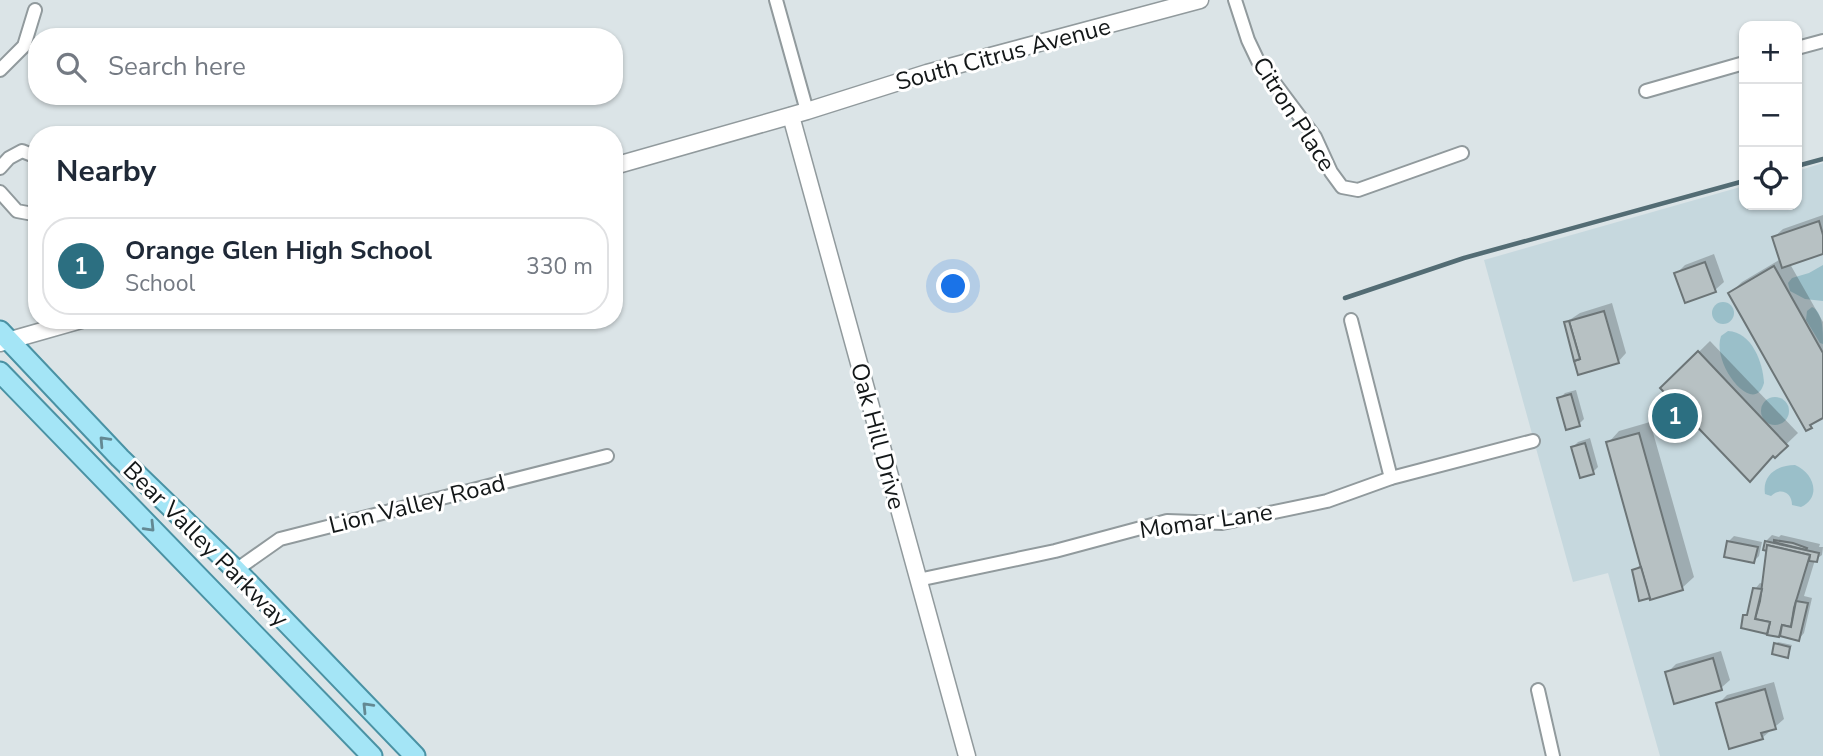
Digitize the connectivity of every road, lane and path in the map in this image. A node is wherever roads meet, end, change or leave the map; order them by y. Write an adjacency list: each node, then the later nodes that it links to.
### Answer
1 (776, 0): 12 (street)
2 (1200, 0): 12 (street, South Citrus Avenue)
3 (1235, 0): 14 (street, Citron Place)
4 (34, 10): 5 (street)
5 (29, 28)
6 (28, 32): 10 (street)
7 (1823, 41): 8 (street)
8 (1802, 47)
9 (1739, 64): 11 (street)
10 (0, 71)
11 (1646, 91)
12 (799, 113): 15 (street, South Citrus Avenue); 27 (street, Oak Hill Drive)
13 (28, 153): 16 (street)
14 (1462, 153)
15 (623, 163)
16 (0, 168)
17 (0, 192): 18 (street)
18 (28, 213)
19 (1351, 320): 25 (street)
20 (42, 329): 21 (street)
21 (3, 338): 26 (main road, Bear Valley Parkway, one-way to 21)
22 (0, 372): 29 (main road, Bear Valley Parkway, one-way to 29)
23 (1533, 441): 25 (street, Momar Lane)
24 (607, 456): 26 (street, Lion Valley Road)
25 (1391, 478): 27 (street, Momar Lane)
26 (236, 570): 30 (main road, Bear Valley Parkway, one-way to 26)
27 (918, 580): 31 (street, Oak Hill Drive)
28 (1538, 690): 32 (street)
29 (372, 756)
30 (415, 756)
31 (967, 756)
32 (1553, 756)

